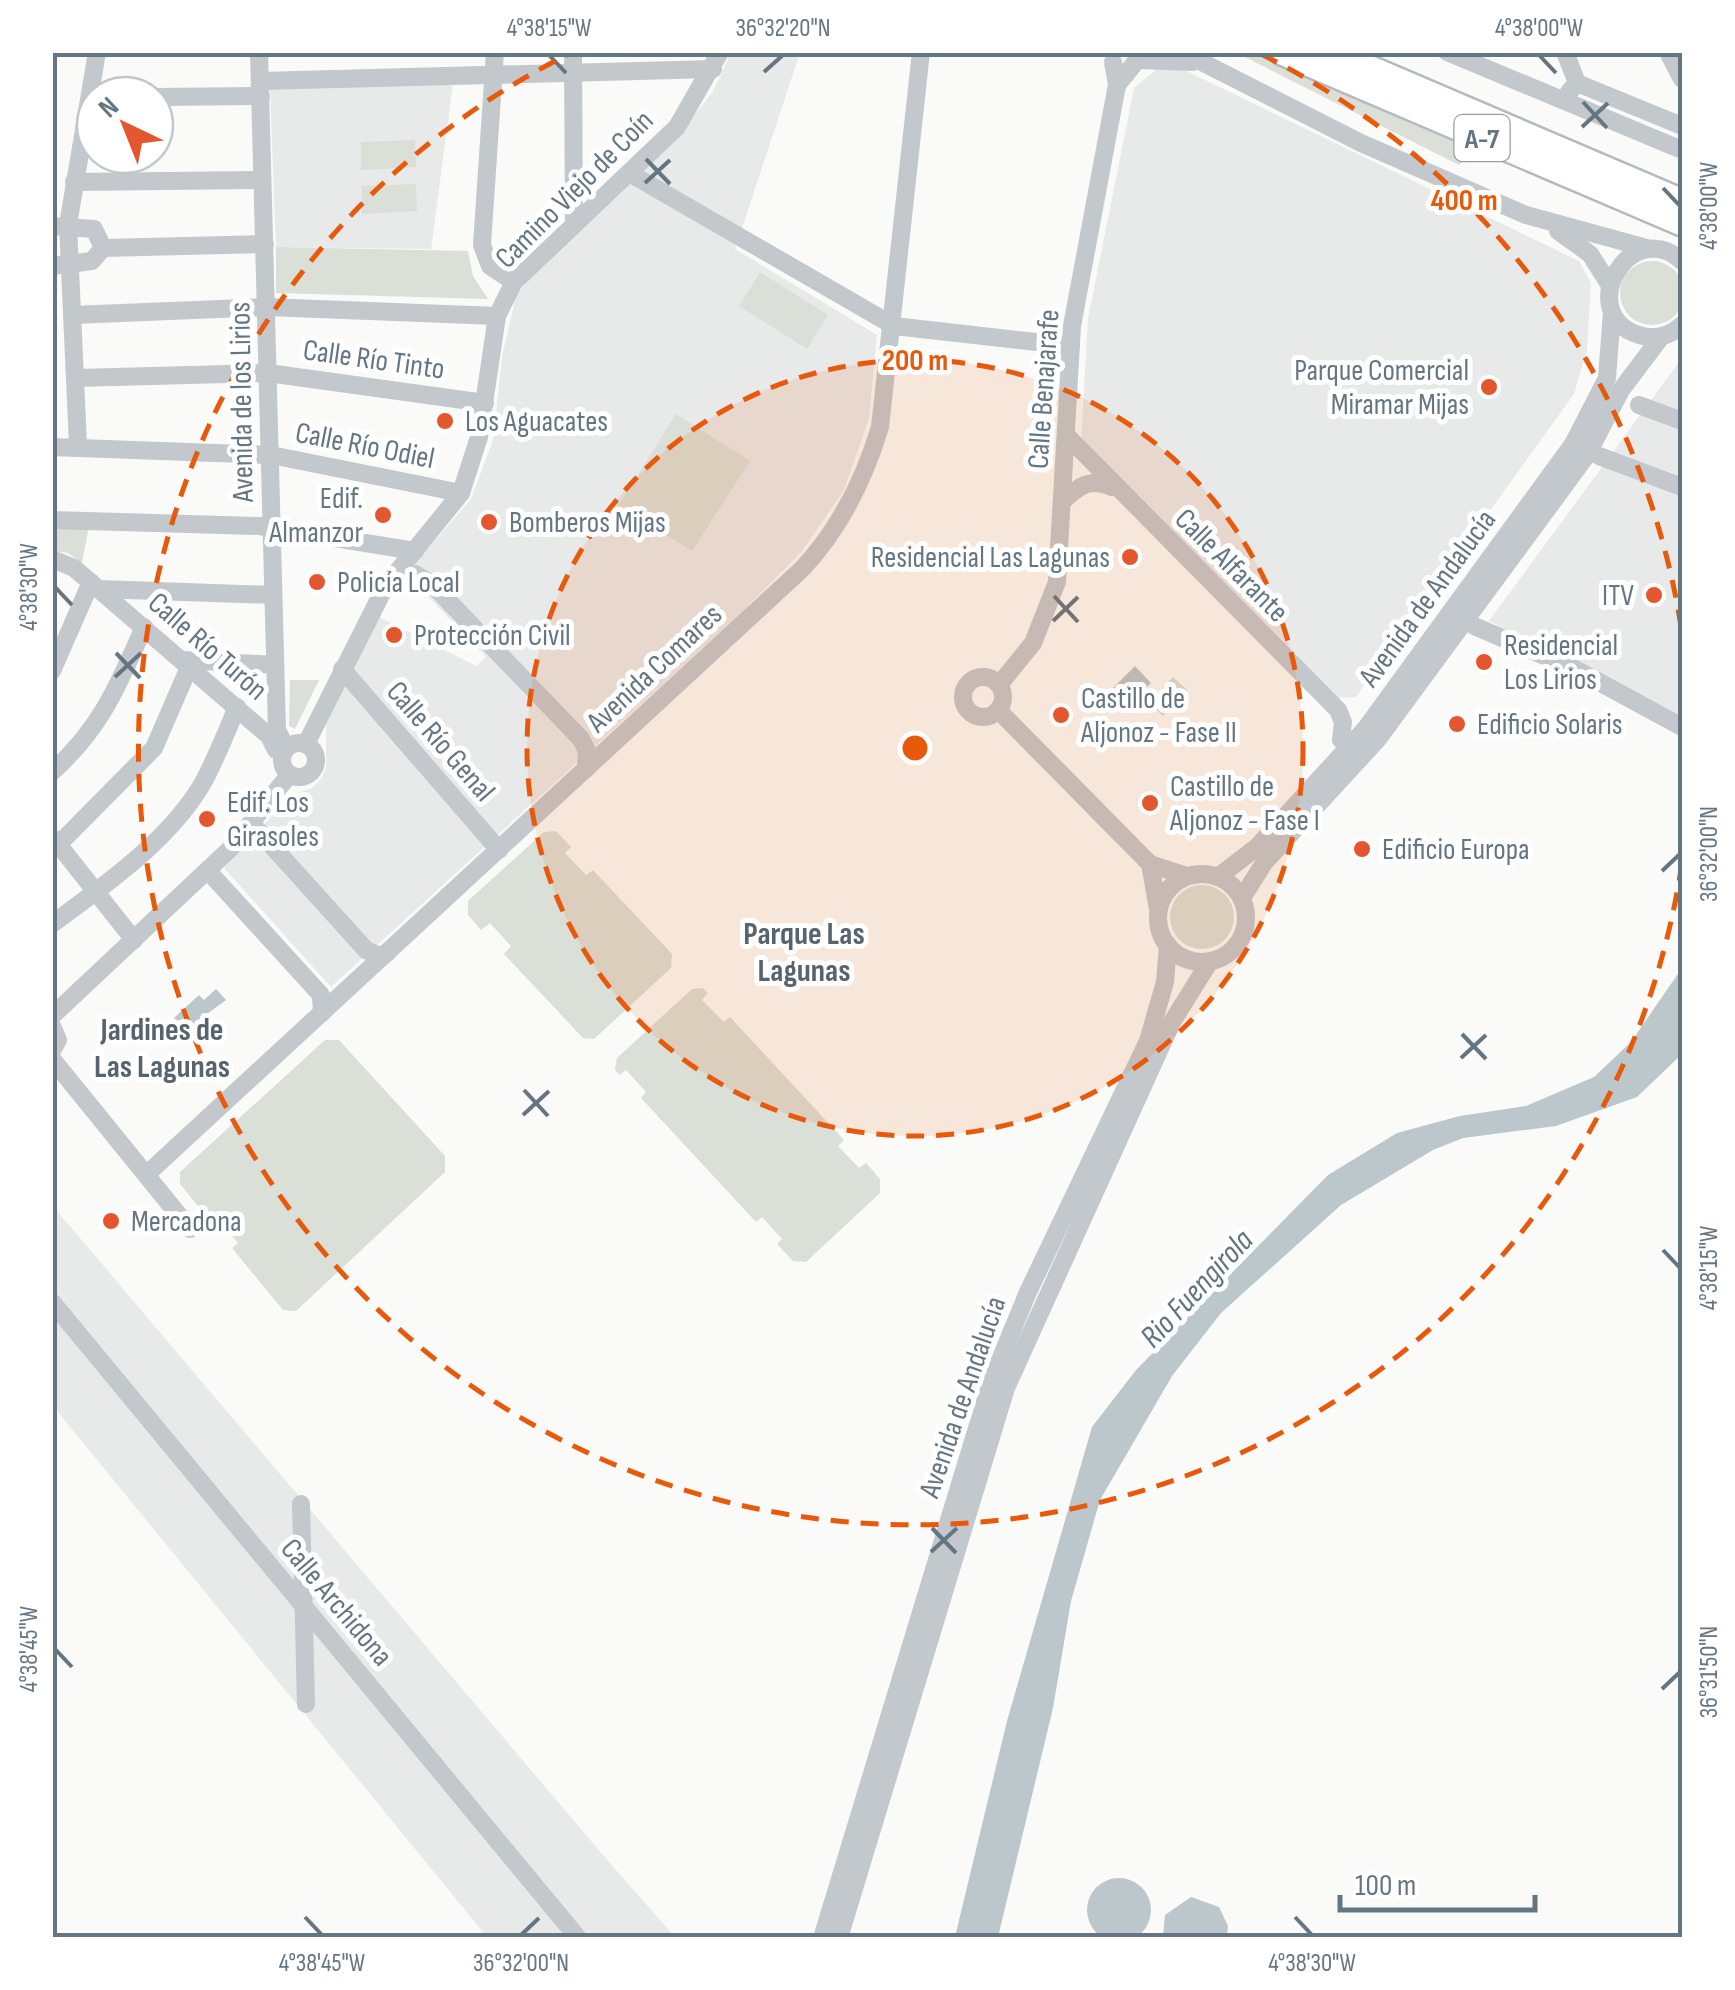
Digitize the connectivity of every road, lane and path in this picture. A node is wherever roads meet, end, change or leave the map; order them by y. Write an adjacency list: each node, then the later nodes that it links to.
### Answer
1 (259, 52): 20 (street, Avenida de los Lirios)
2 (494, 52): 16 (street)
3 (573, 52): 15 (street)
4 (921, 52): 46 (street, Avenida Comares)
5 (1182, 52): 14 (street)
6 (1282, 52): 32 (highway, A-7)
7 (1331, 52): 29 (highway, A-7)
8 (1447, 52): 22 (street)
9 (1565, 52): 18 (street)
10 (1668, 52): 17 (street)
11 (1109, 57): 12 (street); 19 (street, Calle Benajarafe)
12 (1139, 59): 14 (street); 19 (street, Calle Benajarafe)
13 (716, 60): 15 (street); 25 (street, Camino Viejo de Coín)
14 (1199, 63): 30 (street)
15 (573, 72): 16 (street); 31 (street)
16 (496, 74): 20 (street); 39 (street)
17 (1682, 78)
18 (1577, 83): 22 (street); 23 (street)
19 (1117, 85): 48 (street, Calle Benajarafe)
20 (260, 89): 21 (street); 27 (street, Avenida de los Lirios)
21 (175, 95)
22 (1550, 98): 24 (street)
23 (1682, 126)
24 (1682, 150)
25 (631, 174): 31 (street, Camino Viejo de Coín); 46 (street)
26 (76, 175): 28 (street)
27 (262, 180): 28 (street); 34 (street, Avenida de los Lirios)
28 (74, 182): 33 (street)
29 (1682, 202)
30 (1545, 222): 36 (street); 40 (street)
31 (574, 223): 39 (street, Camino Viejo de Coín)
32 (1682, 223)
33 (60, 225): 35 (street); 38 (street)
34 (265, 244): 35 (street); 41 (street, Avenida de los Lirios)
35 (103, 248): 38 (street)
36 (1650, 249): 37 (street); 40 (street)
37 (1681, 259)
38 (61, 265): 43 (street)
39 (514, 282): 44 (street, Camino Viejo de Coín)
40 (1609, 284): 42 (street, Avenida de Andalucía)
41 (266, 307): 43 (street); 44 (street); 49 (street, Avenida de los Lirios)
42 (1612, 312): 47 (street); 90 (street, Avenida de Andalucía)
43 (72, 314): 50 (street)
44 (497, 316): 51 (street, Camino Viejo de Coín)
45 (1682, 325): 47 (street)
46 (894, 326): 48 (street); 82 (street, Avenida Comares)
47 (1661, 336): 92 (street, Avenida de Andalucía)
48 (1071, 346): 54 (street, Calle Benajarafe)
49 (268, 373): 50 (street, Calle Río Tinto); 51 (street, Calle Río Tinto); 57 (street, Avenida de los Lirios)
50 (76, 378): 55 (street)
51 (485, 402): 61 (street, Camino Viejo de Coín)
52 (1639, 405): 53 (street)
53 (1682, 421)
54 (1066, 436): 59 (street, Calle Alfarante); 62 (street, Calle Benajarafe)
55 (78, 446): 56 (street, Calle Río Odiel); 57 (street, Calle Río Odiel)
56 (52, 447)
57 (271, 455): 61 (street, Calle Río Odiel); 64 (street, Avenida de los Lirios)
58 (1599, 456): 60 (street)
59 (1112, 487): 62 (street); 80 (street, Calle Alfarante)
60 (1682, 487)
61 (461, 493): 65 (street, Camino Viejo de Coín)
62 (1063, 501): 76 (street, Calle Benajarafe)
63 (52, 520): 64 (street)
64 (271, 528): 65 (street); 69 (street, Avenida de los Lirios)
65 (415, 551): 67 (street, Camino Viejo de Coín)
66 (52, 559): 68 (street, Calle Río Turón)
67 (391, 578): 74 (street, Camino Viejo de Coín); 82 (street)
68 (95, 585): 69 (street); 71 (street, Calle Río Turón); 75 (street)
69 (274, 595): 73 (street, Avenida de los Lirios)
70 (1474, 626): 79 (street)
71 (144, 627): 72 (street, Calle Río Turón); 83 (street)
72 (186, 663): 73 (street); 77 (street, Calle Río Turón); 85 (street)
73 (275, 665): 81 (street, Avenida de los Lirios)
74 (342, 669): 81 (street, Camino Viejo de Coín); 86 (street, Calle Río Genal)
75 (52, 671)
76 (999, 685): 78 (street); 78 (street)
77 (237, 707): 81 (street, Calle Río Turón); 91 (street)
78 (998, 710): 87 (street)
79 (1682, 727)
80 (1341, 740)
81 (290, 756): 84 (street, Camino Viejo de Coín)
82 (586, 769): 86 (street, Avenida Comares)
83 (52, 772)
84 (253, 825): 88 (street, Camino Viejo de Coín); 97 (street)
85 (55, 845): 91 (street)
86 (499, 850): 97 (street, Avenida Comares)
87 (1150, 864): 89 (street); 93 (street)
88 (208, 870): 95 (street, Camino Viejo de Coín); 99 (street)
89 (1187, 876): 90 (street); 93 (street)
90 (1218, 878): 92 (street)
91 (96, 892): 94 (street); 95 (street)
92 (1242, 898): 98 (street)
93 (1158, 913): 96 (street)
94 (52, 924)
95 (134, 940): 100 (street, Camino Viejo de Coín)
96 (1168, 945): 98 (street); 110 (street, Avenida de Andalucía)
97 (387, 953): 99 (street, Avenida Comares)
98 (1210, 961): 111 (street, Avenida de Andalucía)
99 (322, 1013): 103 (street, Avenida Comares)
100 (52, 1016)
101 (52, 1026): 102 (street)
102 (52, 1055): 103 (street)
103 (146, 1174): 104 (street)
104 (190, 1229)
105 (52, 1302): 107 (street, Calle Archidona)
106 (301, 1504): 107 (street)
107 (302, 1603): 108 (street); 109 (street, Calle Archidona)
108 (306, 1704)
109 (578, 1938)
110 (822, 1938)
111 (839, 1938)

